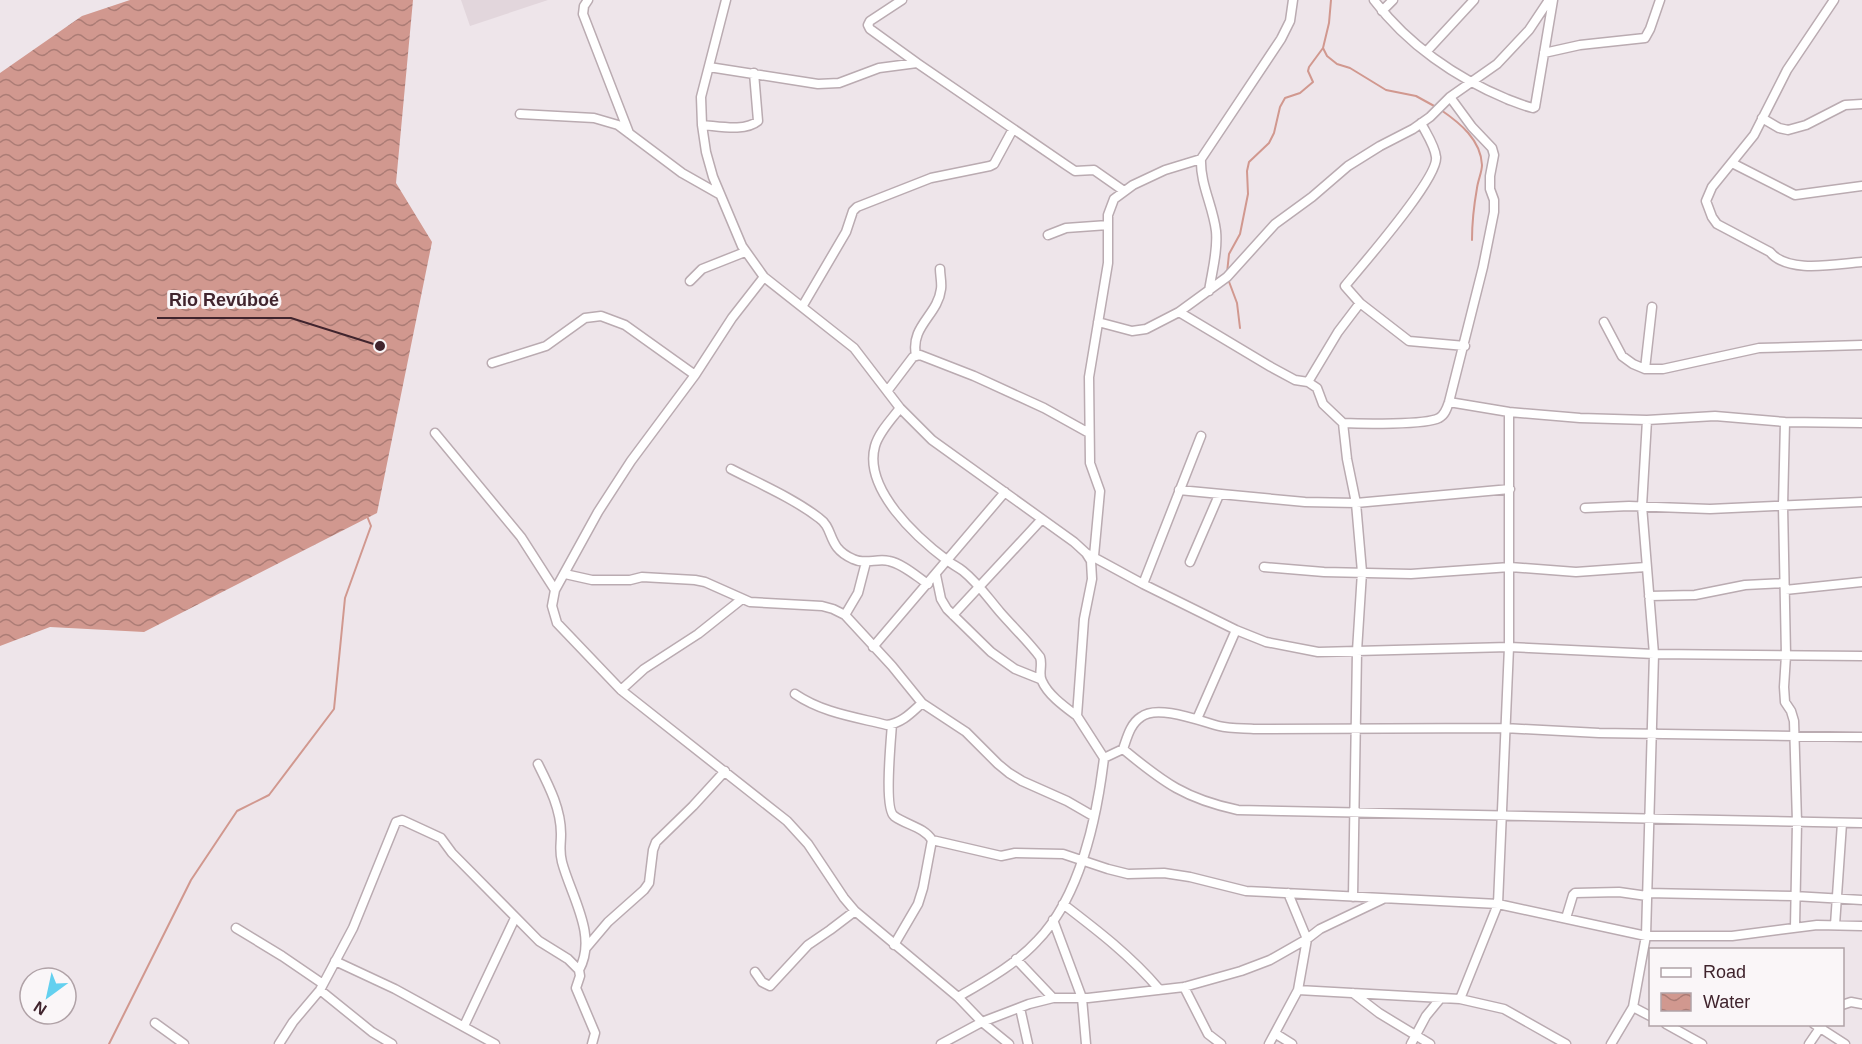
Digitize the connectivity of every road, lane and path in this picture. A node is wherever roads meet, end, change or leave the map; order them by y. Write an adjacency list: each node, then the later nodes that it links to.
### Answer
1 (588, 0): 25 (street)
2 (726, 0): 15 (street)
3 (902, 0): 14 (street)
4 (1293, 0): 26 (street)
5 (1374, 0): 11 (street)
6 (1394, 0): 11 (street)
7 (1474, 0): 12 (street)
8 (1551, 0): 13 (street); 17 (street)
9 (1660, 0): 13 (street)
10 (1834, 0): 21 (street)
11 (1382, 11): 12 (street)
12 (1426, 52): 17 (street)
13 (1544, 53): 17 (street)
14 (917, 63): 16 (street); 24 (street)
15 (709, 67): 16 (street); 23 (street)
16 (754, 73): 23 (street)
17 (1470, 82): 18 (street)
18 (1450, 97): 22 (street); 46 (street)
19 (1862, 105): 21 (street)
20 (520, 114): 25 (street)
21 (1762, 118): 27 (street)
22 (1421, 123): 38 (street); 39 (street)
23 (702, 125): 30 (street)
24 (1013, 129): 29 (street); 40 (street)
25 (630, 134): 30 (street)
26 (1201, 159): 29 (street); 38 (street)
27 (1732, 163): 28 (street); 34 (street)
28 (1862, 186)
29 (1124, 191): 31 (street)
30 (719, 194): 33 (street)
31 (1108, 225): 32 (street); 43 (street)
32 (1048, 236)
33 (746, 252): 36 (street); 37 (street)
34 (1862, 262)
35 (939, 269): 47 (street)
36 (764, 277): 40 (street); 50 (street)
37 (690, 281)
38 (1209, 291): 42 (street)
39 (1360, 303): 46 (street); 51 (street)
40 (802, 307): 52 (street)
41 (1652, 307): 49 (street)
42 (1179, 312): 43 (street); 51 (street)
43 (1098, 322): 61 (street)
44 (1604, 322): 49 (street)
45 (1862, 345): 49 (street)
46 (1465, 346): 53 (street)
47 (916, 355): 52 (street); 61 (street)
48 (492, 363): 50 (street)
49 (1645, 369)
50 (695, 375): 82 (street)
51 (1308, 382): 58 (street)
52 (888, 390): 54 (street)
53 (1449, 402): 55 (street); 58 (street)
54 (900, 408): 66 (street); 75 (street)
55 (1509, 412): 56 (street); 64 (street)
56 (1647, 420): 57 (street); 70 (street)
57 (1785, 422): 59 (street); 71 (street)
58 (1343, 423): 68 (street)
59 (1862, 423)
60 (435, 433): 89 (street)
61 (1089, 433): 74 (street)
62 (1201, 436): 65 (street)
63 (731, 469): 76 (street)
64 (1510, 489): 68 (street); 79 (street)
65 (1179, 490): 67 (street); 86 (street)
66 (1005, 492): 73 (street); 75 (street)
67 (1219, 495): 68 (street); 77 (street)
68 (1356, 502): 81 (street)
69 (1862, 502): 71 (street)
70 (1641, 506): 71 (street); 72 (street); 80 (street)
71 (1783, 506): 87 (street)
72 (1585, 508)
73 (1042, 519): 74 (street); 88 (street)
74 (1090, 554): 86 (street); 105 (street)
75 (947, 561): 83 (street); 88 (street)
76 (866, 562): 85 (street); 92 (street)
77 (1190, 562)
78 (1264, 567): 81 (street)
79 (1510, 567): 80 (street); 81 (street); 96 (street)
80 (1646, 567): 90 (street)
81 (1362, 572): 97 (street)
82 (565, 574): 89 (street); 91 (street)
83 (936, 575): 85 (street); 93 (street)
84 (1862, 582): 87 (street)
85 (928, 584): 95 (street)
86 (1143, 584): 94 (street)
87 (1785, 586): 90 (street); 99 (street)
88 (980, 587): 93 (street); 101 (street)
89 (555, 590): 102 (street)
90 (1649, 596): 98 (street)
91 (742, 599): 92 (street); 102 (street)
92 (845, 615): 95 (street)
93 (953, 615): 101 (street)
94 (1236, 630): 97 (street); 106 (street)
95 (873, 647): 104 (street)
96 (1509, 647): 97 (street); 98 (street); 108 (street)
97 (1357, 651): 109 (street)
98 (1654, 654): 99 (street); 110 (street)
99 (1786, 655): 100 (street); 112 (street)
100 (1862, 656)
101 (1040, 679): 105 (street)
102 (621, 690): 116 (street)
103 (795, 694): 107 (street)
104 (922, 703): 107 (street); 119 (street)
105 (1077, 716): 114 (street)
106 (1197, 719): 109 (street); 113 (street)
107 (892, 724): 124 (street)
108 (1504, 728): 109 (street); 110 (street); 118 (street)
109 (1356, 730): 117 (street)
110 (1652, 734): 112 (street); 120 (street)
111 (1862, 736): 112 (street)
112 (1793, 737): 121 (street)
113 (1123, 749): 114 (street); 117 (street)
114 (1104, 758): 119 (street)
115 (538, 764): 146 (street)
116 (725, 771): 135 (street); 146 (street)
117 (1354, 813): 118 (street); 129 (street)
118 (1500, 814): 120 (street); 133 (street)
119 (1093, 816): 125 (street)
120 (1650, 818): 121 (street); 127 (street)
121 (1797, 822): 122 (street); 128 (street)
122 (1842, 823): 123 (street); 131 (street)
123 (1862, 823)
124 (932, 840): 125 (street); 145 (street)
125 (1082, 861): 126 (street); 134 (street)
126 (1288, 894): 129 (street); 144 (street)
127 (1647, 895): 128 (street); 137 (street); 143 (street)
128 (1794, 896): 131 (street); 141 (street)
129 (1353, 897): 130 (street)
130 (1383, 899): 133 (street); 144 (street)
131 (1837, 900): 132 (street); 139 (street)
132 (1862, 900)
133 (1498, 903): 137 (street); 162 (street)
134 (1063, 904): 138 (street); 155 (street)
135 (855, 911): 145 (street); 150 (street)
136 (515, 918): 148 (street); 149 (street); 170 (street)
137 (1566, 918): 143 (street)
138 (1053, 920): 147 (street); 160 (street)
139 (1834, 925): 140 (street); 141 (street)
140 (1862, 926)
141 (1795, 927): 143 (street)
142 (236, 928): 153 (street)
143 (1646, 936): 151 (street)
144 (1307, 939): 154 (street); 156 (street)
145 (894, 945): 158 (street)
146 (586, 948): 149 (street)
147 (1016, 959): 158 (street); 159 (street)
148 (335, 961): 153 (street); 170 (street)
149 (579, 970): 179 (street)
150 (755, 972)
151 (1639, 978): 152 (street); 165 (street)
152 (1649, 981)
153 (322, 987): 176 (street); 177 (street)
154 (1184, 987): 155 (street); 184 (street)
155 (1159, 989): 160 (street)
156 (1298, 990): 157 (street); 173 (street)
157 (1353, 992): 161 (street); 174 (street)
158 (958, 997): 168 (street)
159 (1053, 998): 160 (street); 166 (street)
160 (1082, 998): 183 (street)
161 (1440, 999): 162 (street); 174 (street)
162 (1460, 999): 189 (street)
163 (1844, 1004): 164 (street)
164 (1862, 1004)
165 (1633, 1006): 167 (street); 190 (street)
166 (1020, 1008): 168 (street); 182 (street)
167 (1649, 1015)
168 (982, 1022): 180 (street); 181 (street)
169 (155, 1023): 175 (street)
170 (464, 1026): 178 (street)
171 (1670, 1026): 191 (street)
172 (1819, 1026): 192 (street); 193 (street)
173 (1276, 1034): 185 (street); 186 (street)
174 (1417, 1035): 187 (street); 188 (street)
175 (183, 1044)
176 (279, 1044)
177 (392, 1044)
178 (495, 1044)
179 (592, 1044)
180 (941, 1044)
181 (1009, 1044)
182 (1028, 1044)
183 (1086, 1044)
184 (1221, 1044)
185 (1269, 1044)
186 (1292, 1044)
187 (1411, 1044)
188 (1430, 1044)
189 (1566, 1044)
190 (1611, 1044)
191 (1702, 1044)
192 (1809, 1044)
193 (1845, 1044)

